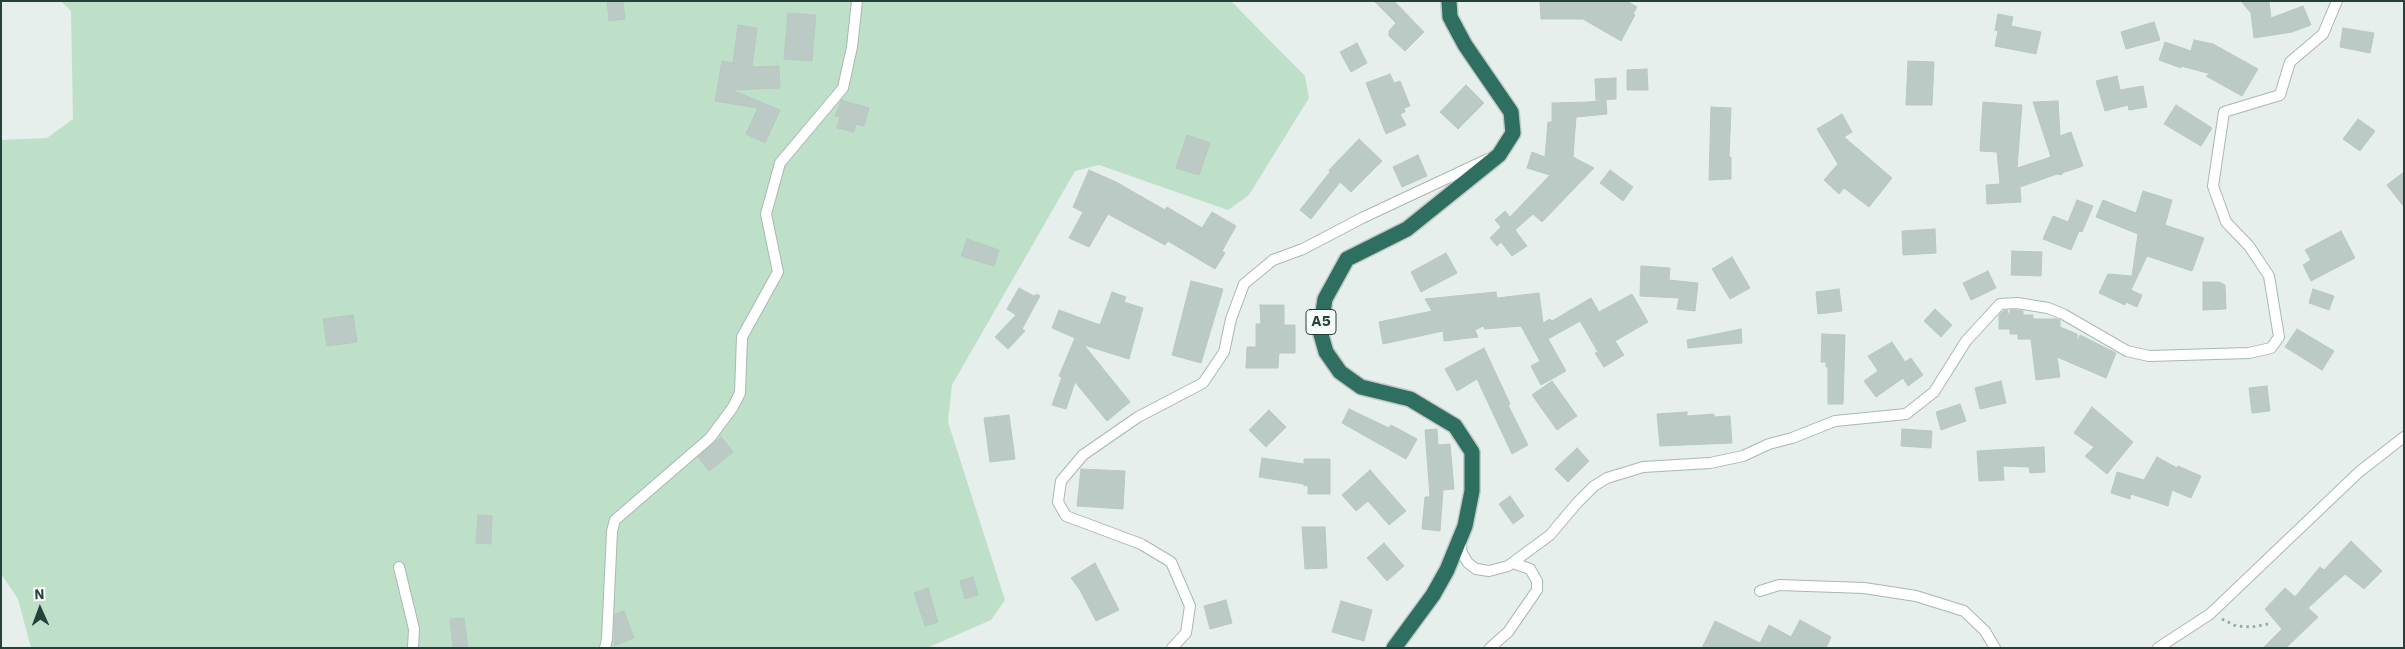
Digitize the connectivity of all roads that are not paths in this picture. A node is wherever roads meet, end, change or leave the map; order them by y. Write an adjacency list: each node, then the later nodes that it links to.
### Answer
1 (857, 1): 11 (lane)
2 (1448, 1): 4 (highway, A5)
3 (2338, 1): 7 (lane)
4 (1498, 154): 6 (highway, A5); 12 (lane)
5 (2404, 437): 16 (lane)
6 (1460, 539): 7 (lane); 13 (highway, A5)
7 (1513, 563): 14 (lane)
8 (399, 567): 10 (lane)
9 (1760, 591): 15 (lane)
10 (413, 648)
11 (605, 648)
12 (1172, 648)
13 (1394, 648)
14 (1490, 648)
15 (1995, 648)
16 (2158, 648)

